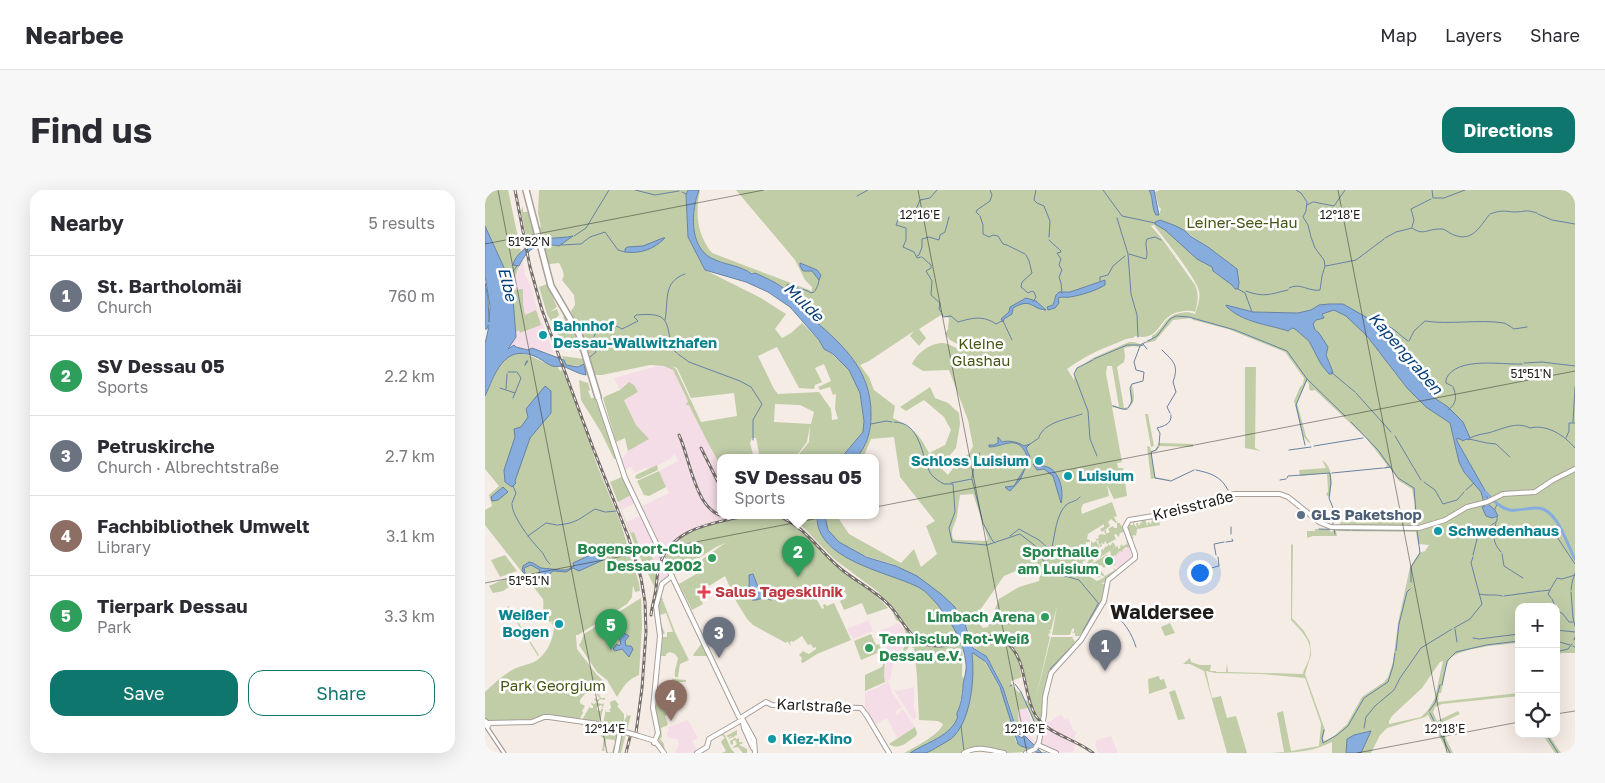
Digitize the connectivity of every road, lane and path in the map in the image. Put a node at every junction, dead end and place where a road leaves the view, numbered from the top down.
1 (527, 190) edge
2 (529, 200) junction
3 (539, 237) junction
4 (599, 396) joint
5 (1575, 469) edge
6 (672, 576) junction
7 (740, 719) junction
8 (487, 725) edge
9 (623, 732) junction
10 (655, 742) junction
11 (1037, 746) junction
12 (504, 753) edge
13 (616, 753) edge
14 (663, 753) edge
15 (697, 753) edge
16 (755, 753) edge
17 (889, 753) edge
18 (964, 753) edge
19 (1004, 753) edge
20 (1026, 753) edge
21 (1056, 753) edge

1 - 2 highway
2 - 3 highway
2 - 3 highway
3 - 4 highway
4 - 6 main road
5 - 11 main road, Kreisstraße
6 - 7 main road
6 - 10 main road
7 - 15 main road
7 - 16 main road
7 - 17 main road, Karlstraße
8 - 9 main road
8 - 12 street
9 - 10 main road, bridge
9 - 13 main road
10 - 14 main road
11 - 20 main road
11 - 21 main road
18 - 19 main road

